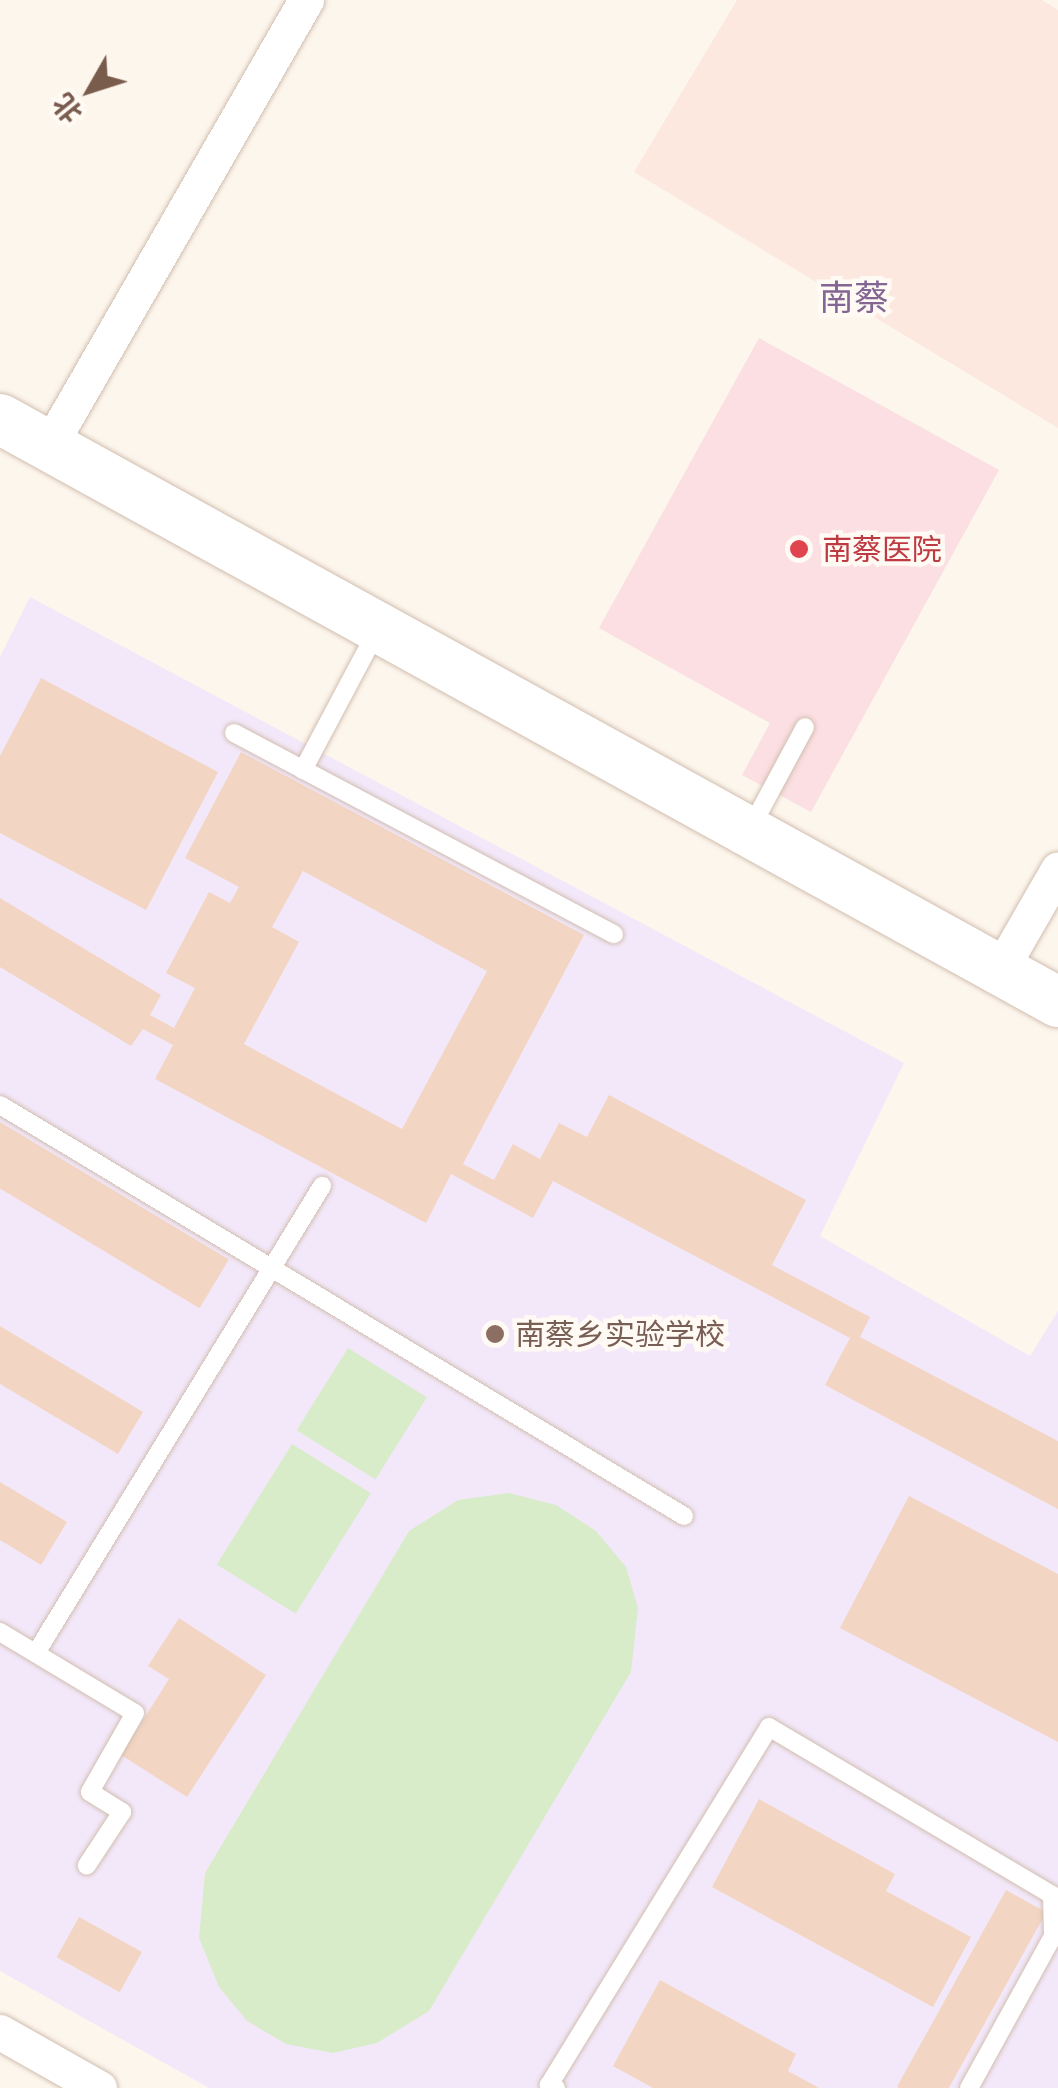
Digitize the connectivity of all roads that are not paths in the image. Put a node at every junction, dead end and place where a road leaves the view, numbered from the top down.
1 (306, 0) edge
2 (0, 419) edge
3 (50, 446) junction
4 (379, 628) junction
5 (805, 727) dead end
6 (234, 733) dead end
7 (303, 770) junction
8 (749, 832) junction
9 (1058, 869) edge
10 (614, 934) dead end
11 (1000, 970) junction
12 (1058, 1002) edge
13 (0, 1105) edge
14 (322, 1186) dead end
15 (272, 1268) junction
16 (684, 1516) dead end
17 (0, 1632) edge
18 (36, 1653) junction
19 (88, 1865) dead end
20 (0, 2032) edge
21 (99, 2088) edge
22 (556, 2088) edge
23 (969, 2088) edge

1 - 3 street
2 - 3 street
3 - 4 street
4 - 7 lane
4 - 8 street
5 - 8 lane
6 - 7 lane
7 - 10 lane
8 - 11 street
9 - 11 street
11 - 12 street
13 - 15 lane
14 - 15 lane
15 - 16 lane
15 - 18 lane
17 - 18 lane
18 - 19 lane
20 - 21 street
22 - 23 lane

